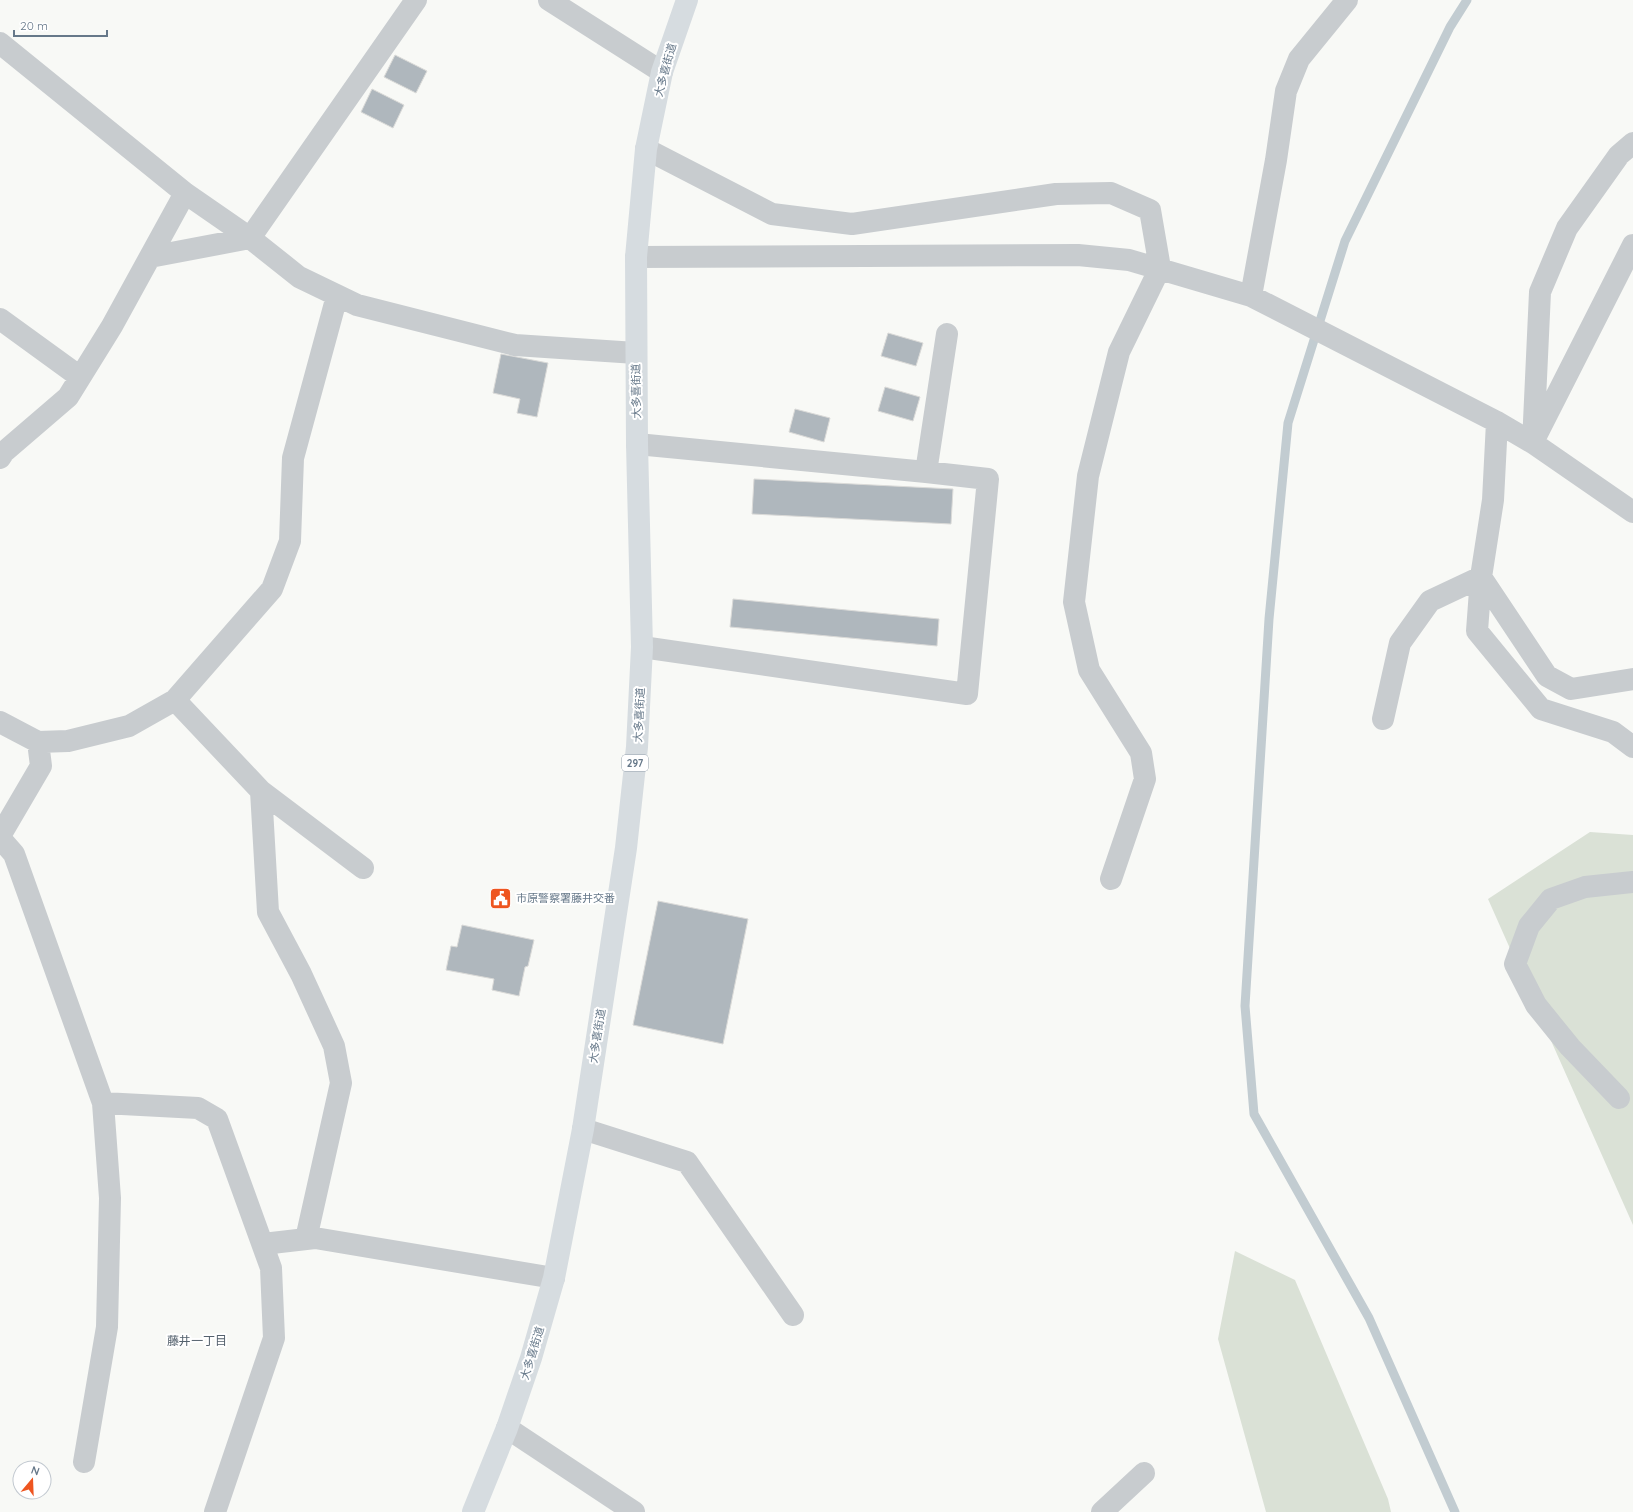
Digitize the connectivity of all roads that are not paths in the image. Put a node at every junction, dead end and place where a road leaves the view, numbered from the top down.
1 (416, 0) edge
2 (549, 0) edge
3 (687, 0) edge
4 (1347, 0) edge
5 (0, 44) edge
6 (662, 72) junction
7 (1633, 143) edge
8 (646, 149) junction
9 (185, 194) junction
10 (250, 238) junction
11 (1633, 245) edge
12 (150, 257) junction
13 (636, 257) junction
14 (1160, 268) junction
15 (337, 296) junction
16 (1251, 296) junction
17 (0, 319) edge
18 (946, 334) dead end
19 (636, 353) junction
20 (80, 377) junction
21 (1497, 422) junction
22 (1533, 443) junction
23 (637, 444) junction
24 (0, 458) edge
25 (926, 472) junction
26 (1633, 512) edge
27 (1481, 577) junction
28 (642, 647) junction
29 (1633, 679) edge
30 (175, 700) junction
31 (1383, 719) dead end
32 (0, 722) edge
33 (38, 742) junction
34 (1633, 747) edge
35 (261, 791) junction
36 (0, 837) edge
37 (363, 868) dead end
38 (1110, 879) dead end
39 (1633, 882) edge
40 (1619, 1098) dead end
41 (103, 1103) junction
42 (583, 1129) junction
43 (306, 1239) junction
44 (263, 1244) junction
45 (554, 1278) junction
46 (793, 1315) dead end
47 (507, 1428) junction
48 (84, 1462) dead end
49 (1144, 1473) dead end
50 (215, 1512) edge
51 (473, 1512) edge
52 (634, 1512) edge
53 (1102, 1512) edge

1 - 10 street
2 - 6 street
3 - 6 highway, 大多喜街道 / 297
4 - 16 street
5 - 9 street
6 - 8 highway, 大多喜街道 / 297
7 - 22 street
8 - 13 highway, 大多喜街道 / 297
8 - 14 street
9 - 10 street
9 - 12 street
10 - 12 street
10 - 15 street
11 - 22 street
12 - 20 street
13 - 14 street
13 - 19 highway, 大多喜街道 / 297
14 - 16 street
14 - 38 street
15 - 19 street
15 - 30 street
16 - 21 street
17 - 20 street
18 - 25 street
19 - 23 highway, 大多喜街道 / 297
20 - 24 street
21 - 22 street
21 - 27 street
22 - 26 street
23 - 25 street
23 - 28 highway, 大多喜街道 / 297
25 - 28 street
27 - 29 street
27 - 31 street
27 - 34 street
28 - 42 highway, 大多喜街道 / 297
30 - 33 street
30 - 35 street
32 - 33 street
33 - 36 street
35 - 37 street
35 - 43 street
36 - 41 street
39 - 40 street
41 - 44 street
41 - 48 street
42 - 45 highway, 大多喜街道 / 297
42 - 46 street
43 - 44 street
43 - 45 street
44 - 50 street
45 - 47 highway, 大多喜街道 / 297
47 - 51 highway, 大多喜街道 / 297
47 - 52 street
49 - 53 street

